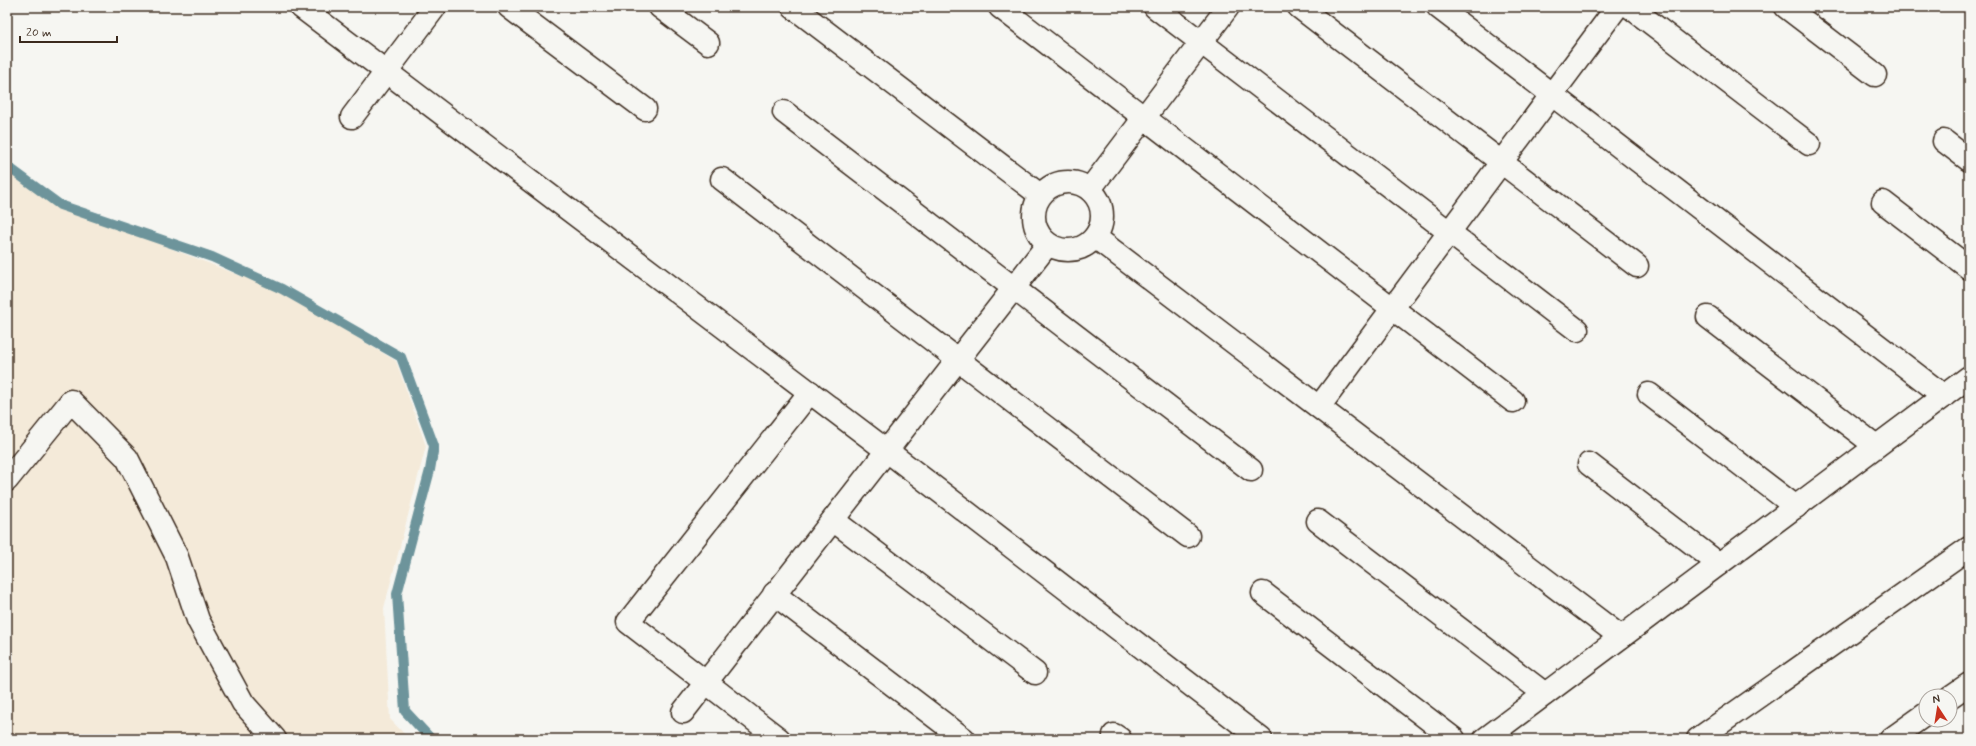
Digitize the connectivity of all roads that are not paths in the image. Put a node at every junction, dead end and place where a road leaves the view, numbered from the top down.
1 (302, 7) edge
2 (435, 7) edge
3 (509, 7) edge
4 (660, 7) edge
5 (793, 7) edge
6 (1000, 7) edge
7 (1155, 7) edge
8 (1228, 7) edge
9 (1299, 7) edge
10 (1438, 7) edge
11 (1617, 7) edge
12 (1630, 7) edge
13 (1786, 7) edge
14 (1201, 42) junction
15 (708, 43) dead end
16 (386, 71) junction
17 (1875, 75) dead end
18 (1552, 94) junction
19 (645, 109) dead end
20 (784, 112) dead end
21 (352, 117) dead end
22 (1144, 118) junction
23 (1944, 141) dead end
24 (1809, 144) dead end
25 (1969, 160) edge
26 (1502, 162) junction
27 (722, 179) dead end
28 (1090, 189) junction
29 (1040, 195) junction
30 (1883, 202) dead end
31 (1449, 232) junction
32 (1095, 237) junction
33 (1048, 244) junction
34 (1636, 266) dead end
35 (1969, 268) edge
36 (1013, 288) junction
37 (1393, 308) junction
38 (1708, 317) dead end
39 (1577, 330) dead end
40 (957, 359) junction
41 (1969, 377) edge
42 (810, 392) junction
43 (1649, 394) dead end
44 (1944, 396) junction
45 (1513, 401) dead end
46 (1319, 407) junction
47 (1876, 446) junction
48 (886, 450) junction
49 (1589, 464) dead end
50 (1251, 470) dead end
51 (7, 480) edge
52 (1796, 507) junction
53 (833, 520) junction
54 (1318, 521) dead end
55 (1188, 536) dead end
56 (1969, 548) edge
57 (1719, 564) junction
58 (1262, 593) dead end
59 (774, 594) junction
60 (1621, 637) junction
61 (1035, 673) dead end
62 (706, 683) junction
63 (1969, 684) edge
64 (1958, 692) edge
65 (1545, 694) junction
66 (683, 712) dead end
67 (1918, 720) edge
68 (275, 739) edge
69 (779, 739) edge
70 (964, 739) edge
71 (1262, 739) edge
72 (1454, 739) edge
73 (1485, 739) edge
74 (1698, 739) edge
75 (1891, 739) edge

1 - 16 street
2 - 16 street
3 - 19 street
4 - 15 street
5 - 29 street
6 - 22 street
7 - 14 street
8 - 14 street
9 - 26 street
10 - 18 street
11 - 18 street
12 - 24 street
13 - 17 street
14 - 22 street
14 - 31 street
16 - 21 street
16 - 42 street
18 - 26 street
18 - 44 street
20 - 36 street
22 - 28 street
22 - 37 street
23 - 25 street
26 - 31 street
26 - 34 street
27 - 40 street
28 - 29 street
28 - 32 street
29 - 33 street
30 - 35 street
31 - 37 street
31 - 39 street
32 - 33 street
32 - 46 street
33 - 36 street
36 - 40 street
36 - 50 street
37 - 45 street
37 - 46 street
38 - 47 street
40 - 48 street
40 - 55 street
41 - 44 street
42 - 48 street
42 - 62 street
43 - 52 street
44 - 47 street
46 - 60 street
47 - 52 street
48 - 53 street
48 - 71 street
49 - 57 street
51 - 68 street
52 - 57 street
53 - 59 street
53 - 61 street
54 - 65 street
56 - 74 street
57 - 60 street
58 - 72 street
59 - 62 street
59 - 70 street
60 - 65 street
62 - 66 street
62 - 69 street
63 - 64 street
65 - 73 street
67 - 75 street

